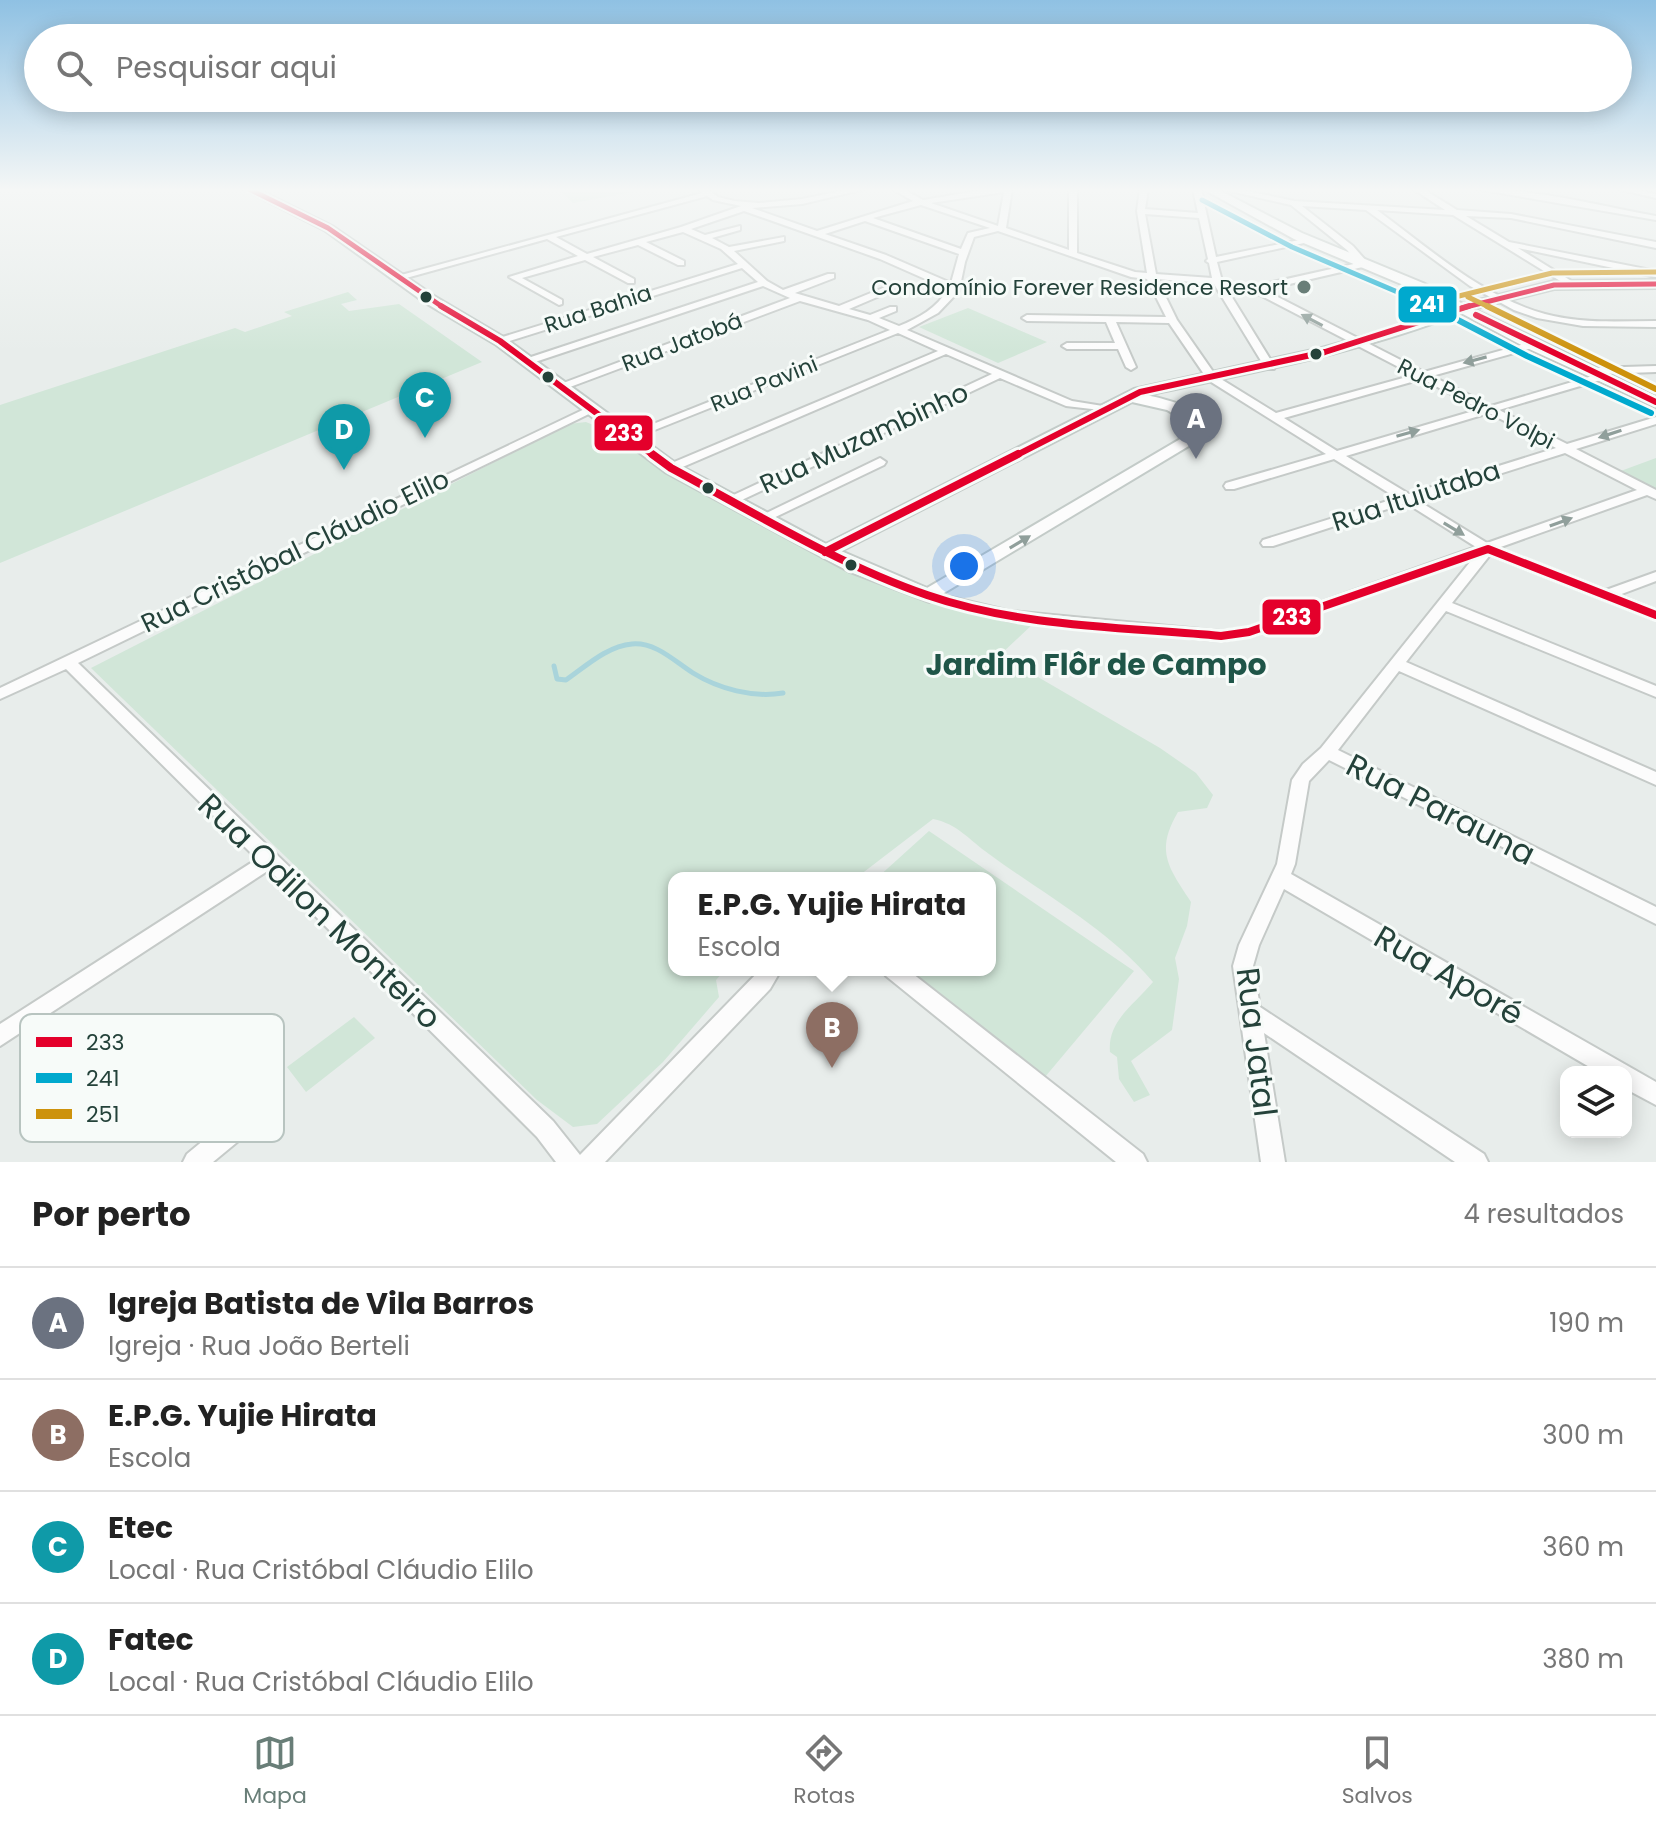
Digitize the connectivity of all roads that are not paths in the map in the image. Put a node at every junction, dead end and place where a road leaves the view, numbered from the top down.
1 (350, 243) edge
2 (526, 243) edge
3 (560, 243) edge
4 (635, 243) edge
5 (641, 243) edge
6 (715, 243) edge
7 (761, 243) edge
8 (841, 243) edge
9 (937, 243) edge
10 (968, 243) edge
11 (1045, 243) edge
12 (1073, 243) edge
13 (1146, 243) edge
14 (1207, 243) edge
15 (1298, 243) edge
16 (1314, 243) edge
17 (1344, 243) edge
18 (1420, 243) edge
19 (1504, 243) edge
20 (1505, 243) edge
21 (1350, 248) junction
22 (729, 250) junction
23 (1334, 252) junction
24 (965, 253) junction
25 (1073, 253) junction
26 (584, 257) junction
27 (1210, 261) junction
28 (681, 263) dead end
29 (1364, 264) junction
30 (743, 265) junction
31 (831, 276) dead end
32 (1654, 276) edge
33 (399, 277) junction
34 (1152, 279) junction
35 (631, 281) dead end
36 (1217, 281) junction
37 (764, 283) junction
38 (1570, 284) junction
39 (956, 289) junction
40 (1255, 289) junction
41 (886, 290) dead end
42 (1656, 290) edge
43 (1223, 292) junction
44 (788, 294) junction
45 (803, 297) junction
46 (559, 302) dead end
47 (1504, 302) junction
48 (842, 308) junction
49 (893, 309) dead end
50 (1469, 312) junction
51 (871, 318) junction
52 (1027, 318) dead end
53 (1110, 319) junction
54 (1172, 320) junction
55 (1656, 324) edge
56 (900, 329) junction
57 (500, 341) junction
58 (1357, 344) junction
59 (1532, 345) junction
60 (1067, 346) dead end
61 (1122, 346) junction
62 (948, 350) junction
63 (529, 361) junction
64 (1131, 367) dead end
65 (1270, 367) junction
66 (1656, 369) edge
67 (1000, 374) junction
68 (1594, 374) junction
69 (1417, 375) junction
70 (1212, 378) junction
71 (562, 387) junction
72 (1155, 391) junction
73 (1129, 397) junction
74 (1656, 402) edge
75 (1070, 404) junction
76 (1167, 406) junction
77 (591, 409) junction
78 (1105, 409) junction
79 (1487, 410) junction
80 (1273, 417) junction
81 (1083, 420) junction
82 (1656, 420) edge
83 (627, 438) junction
84 (1564, 449) junction
85 (1333, 455) junction
86 (880, 462) dead end
87 (671, 468) junction
88 (1230, 486) dead end
89 (1651, 493) edge
90 (1404, 499) junction
91 (729, 502) junction
92 (760, 519) junction
93 (1268, 543) dead end
94 (1488, 549) junction
95 (825, 552) junction
96 (1425, 571) junction
97 (1656, 576) edge
98 (1456, 588) junction
99 (1607, 595) junction
100 (929, 596) junction
101 (1443, 605) junction
102 (1656, 615) edge
103 (67, 661) junction
104 (1397, 664) junction
105 (1656, 692) edge
106 (0, 694) edge
107 (1327, 752) junction
108 (1656, 779) edge
109 (268, 861) junction
110 (1281, 878) junction
111 (1656, 916) edge
112 (767, 976) edge
113 (901, 976) edge
114 (1250, 1012) junction
115 (34, 1014) edge
116 (20, 1023) edge
117 (0, 1036) edge
118 (1608, 1066) edge
119 (1632, 1080) edge
120 (1656, 1094) edge
121 (219, 1142) edge
122 (195, 1162) edge
123 (571, 1162) edge
124 (589, 1162) edge
125 (1135, 1162) edge
126 (1273, 1162) edge
127 (1476, 1162) edge

1 - 33 street
2 - 33 street
3 - 26 street
4 - 26 street
5 - 28 street
6 - 22 street
7 - 22 street
8 - 39 street
9 - 24 street
10 - 24 street
11 - 25 street
12 - 25 street
13 - 34 street
14 - 27 street
15 - 27 street
16 - 23 street
17 - 21 street
18 - 47 street
19 - 38 street
20 - 32 street
21 - 23 street
21 - 29 street
22 - 30 street
23 - 29 street
24 - 39 street
25 - 34 street
26 - 35 street
26 - 46 street
27 - 36 street
29 - 40 street
29 - 50 street
30 - 37 street
30 - 57 street, Rua Bahia
31 - 44 street
32 - 38 street
33 - 57 street
34 - 36 street
34 - 54 street
36 - 43 street
37 - 44 street
37 - 63 street
38 - 47 street
39 - 56 street, Rua Pavini
40 - 43 street
58 -> 40 street, Rua Pedro Volpi
41 - 48 street
42 - 47 street
43 - 65 street
44 - 45 street
45 - 48 street
45 - 71 street, Rua Jatobá
47 - 50 street
47 - 55 street
48 - 51 street
49 - 51 street
50 - 58 street
50 - 59 street
51 - 56 street
52 - 53 street
53 - 54 street
53 - 61 street
54 - 70 street
56 - 62 street
56 - 83 street, Rua Pavini
57 - 63 street
58 - 65 street
58 - 69 street, Rua Pedro Volpi
59 - 68 street
59 -> 69 street
60 - 61 street
61 - 64 street
62 - 67 street
62 - 87 street
63 - 71 street
65 - 70 street
66 - 68 street
67 - 75 street
67 - 91 street, Rua Muzambinho
68 - 74 street
68 - 79 street
69 - 79 street, Rua Pedro Volpi
69 - 80 street
70 - 72 street
70 - 80 street
71 - 77 street
72 - 73 street
72 - 76 street
73 - 76 street
73 - 78 street
75 - 78 street
75 - 81 street
100 -> 76 street
77 - 83 street
77 - 103 street, Rua Cristóbal Cláudio Elilo
78 - 81 street
79 - 84 street, Rua Pedro Volpi
85 -> 79 street
80 - 85 street
81 - 95 street
82 -> 84 street, Rua Ituiutaba
83 - 87 street
84 - 89 street, Rua Pedro Volpi
84 - 90 street, Rua Ituiutaba
85 - 88 street
85 - 90 street
86 - 92 street
87 - 91 street
94 -> 89 street
90 - 93 street, Rua Ituiutaba
90 -> 94 street
91 - 92 street
92 - 95 street
94 - 96 street
94 - 98 street, Rua Parauna
94 - 99 street
95 - 100 street
96 - 98 street
96 - 100 street
97 - 99 street
98 - 101 street, Rua Parauna
99 - 102 street
101 - 104 street, Rua Parauna
101 - 105 street
103 - 106 street, Rua Cristóbal Cláudio Elilo
103 - 109 street, Rua Odilon Monteiro
104 - 107 street, Rua Parauna
104 - 108 street
107 - 110 street, Rua Jatal
107 - 111 street, Rua Parauna
109 - 115 street
109 - 123 street, Rua Odilon Monteiro
110 - 114 street, Rua Jatal
110 - 118 street, Rua Aporé
112 - 124 street
113 - 125 street
114 - 126 street, Rua Jatal
114 - 127 street
116 - 117 street
119 - 120 street
121 - 122 street

